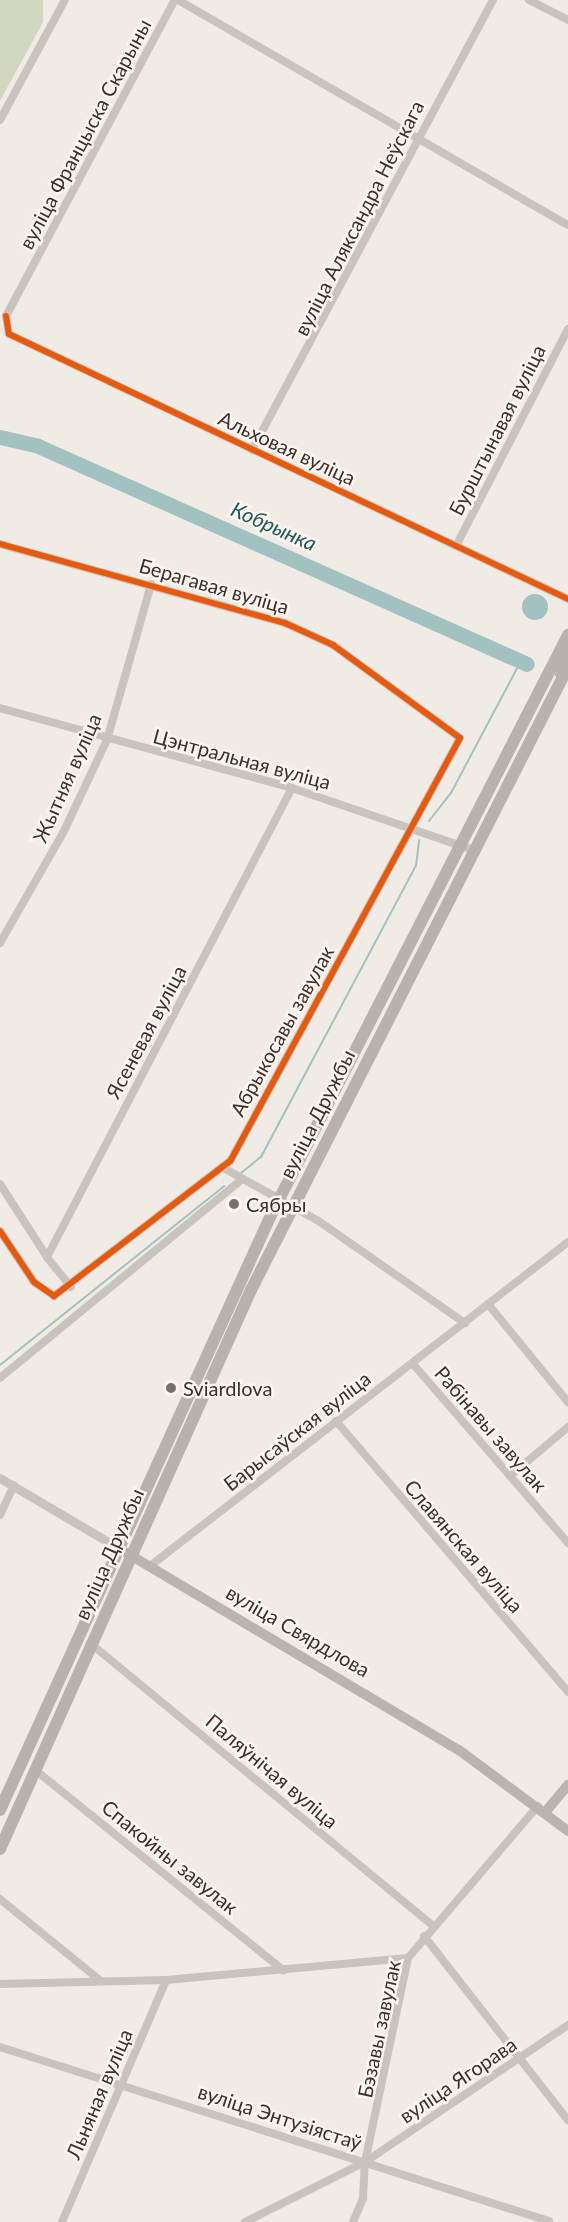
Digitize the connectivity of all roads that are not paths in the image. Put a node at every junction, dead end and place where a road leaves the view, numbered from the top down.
1 (65, 0) edge
2 (177, 0) edge
3 (493, 0) edge
4 (529, 0) edge
5 (568, 20) edge
6 (0, 120) edge
7 (418, 138) junction
8 (568, 225) edge
9 (3, 314) edge
10 (568, 329) edge
11 (252, 450) junction
12 (0, 544) edge
13 (456, 546) junction
14 (151, 584) junction
15 (568, 600) edge
16 (568, 635) edge
17 (568, 656) edge
18 (568, 666) edge
19 (556, 689) junction
20 (0, 708) edge
21 (460, 738) joint
22 (107, 740) junction
23 (292, 788) junction
24 (412, 826) junction
25 (459, 844) junction
26 (473, 850) junction
27 (434, 928) junction
28 (0, 942) edge
29 (321, 1118) junction
30 (222, 1167) junction
31 (242, 1179) junction
32 (0, 1184) edge
33 (279, 1200) junction
34 (292, 1206) junction
35 (0, 1231) edge
36 (568, 1242) edge
37 (47, 1257) junction
38 (71, 1287) junction
39 (250, 1290) junction
40 (488, 1304) junction
41 (465, 1323) junction
42 (413, 1364) junction
43 (0, 1378) edge
44 (568, 1402) edge
45 (336, 1421) junction
46 (568, 1427) edge
47 (154, 1466) junction
48 (510, 1476) junction
49 (0, 1478) edge
50 (14, 1485) junction
51 (0, 1515) edge
52 (568, 1544) edge
53 (116, 1546) junction
54 (130, 1555) junction
55 (150, 1566) junction
56 (90, 1643) junction
57 (568, 1692) edge
58 (34, 1769) junction
59 (568, 1785) edge
60 (543, 1807) junction
61 (0, 1810) edge
62 (568, 1831) edge
63 (0, 1849) edge
64 (0, 1899) edge
65 (432, 1925) junction
66 (424, 1936) junction
67 (408, 1958) junction
68 (284, 1971) junction
69 (166, 1980) junction
70 (101, 1981) junction
71 (0, 1984) edge
72 (568, 2025) edge
73 (0, 2046) edge
74 (524, 2056) junction
75 (121, 2084) junction
76 (568, 2120) edge
77 (365, 2162) junction
78 (549, 2221) edge
79 (62, 2222) edge
80 (245, 2222) edge
81 (353, 2222) edge

1 - 6 street
2 - 7 street
2 - 9 street, вуліца Францыска Скарыны
3 - 7 street, вуліца Аляксандра Неўскага
4 - 5 street
7 - 8 street
7 - 11 street, вуліца Аляксандра Неўскага
9 - 11 street, Альховая вуліца
10 - 13 street, Бурштынавая вуліца
11 - 13 street, Альховая вуліца
12 - 14 street, Берагавая вуліца
13 - 15 street, Альховая вуліца
14 - 21 street, Берагавая вуліца
14 - 22 street, Жытняя вуліца
16 - 25 main road, вуліца Дружбы
17 - 19 main road
18 - 19 main road, вуліца Дружбы
19 - 26 main road, вуліца Дружбы
20 - 22 street, Цэнтральная вуліца
21 - 24 street, Абрыкосавы завулак
22 - 23 street, Цэнтральная вуліца
22 - 28 street, Жытняя вуліца
23 - 24 street, Цэнтральная вуліца
23 - 37 street, Ясеневая вуліца
24 - 25 street, Цэнтральная вуліца
24 - 30 street, Абрыкосавы завулак
25 - 26 street, Цэнтральная вуліца
25 - 27 main road
25 - 29 main road, вуліца Дружбы
26 - 27 main road, вуліца Дружбы
27 - 34 main road, вуліца Дружбы
29 - 33 main road, вуліца Дружбы
29 - 34 main road
30 - 31 street
30 - 38 street, Абрыкосавы завулак
31 - 33 street
31 - 43 street
32 - 37 street
33 - 34 street
33 - 39 main road
33 - 47 main road, вуліца Дружбы
34 - 39 main road, вуліца Дружбы
34 - 41 street
35 - 38 street
36 - 40 street, Барысаўская вуліца
37 - 38 street
39 - 54 main road, вуліца Дружбы
40 - 41 street, Барысаўская вуліца
40 - 44 street
41 - 42 street, Барысаўская вуліца
42 - 45 street, Барысаўская вуліца
42 - 48 street, Рабінавы завулак
45 - 55 street, Барысаўская вуліца
45 - 57 street, Славянская вуліца
46 - 48 street
47 - 53 main road, вуліца Дружбы
47 - 54 main road
48 - 52 street, Рабінавы завулак
49 - 50 street, вуліца Свярдлова
50 - 51 street
50 - 53 street, вуліца Свярдлова
53 - 54 main road, вуліца Свярдлова
53 - 56 main road
53 - 61 main road, вуліца Дружбы
54 - 55 main road, вуліца Свярдлова
54 - 56 main road, вуліца Дружбы
55 - 60 main road, вуліца Свярдлова
56 - 58 main road, вуліца Дружбы
56 - 65 street, Паляўнічая вуліца
58 - 63 main road, вуліца Дружбы
58 - 68 street, Спакойны завулак
59 - 60 main road
60 - 62 main road, вуліца Свярдлова
60 - 65 street, Бэзавы завулак
64 - 70 street
65 - 66 street, Бэзавы завулак
66 - 67 street, Бэзавы завулак
66 - 74 street
67 - 68 street
67 - 77 street, Бэзавы завулак
68 - 69 street
69 - 70 street
69 - 75 street, Льняная вуліца
70 - 71 street
72 - 74 street, вуліца Ягорава
73 - 75 street, вуліца Энтузіястаў
74 - 76 street
74 - 77 street, вуліца Ягорава
75 - 77 street, вуліца Энтузіястаў
75 - 79 street, Льняная вуліца
77 - 78 street, вуліца Энтузіястаў
77 - 80 street, вуліца Ягорава
77 - 81 street, Бэзавы завулак

